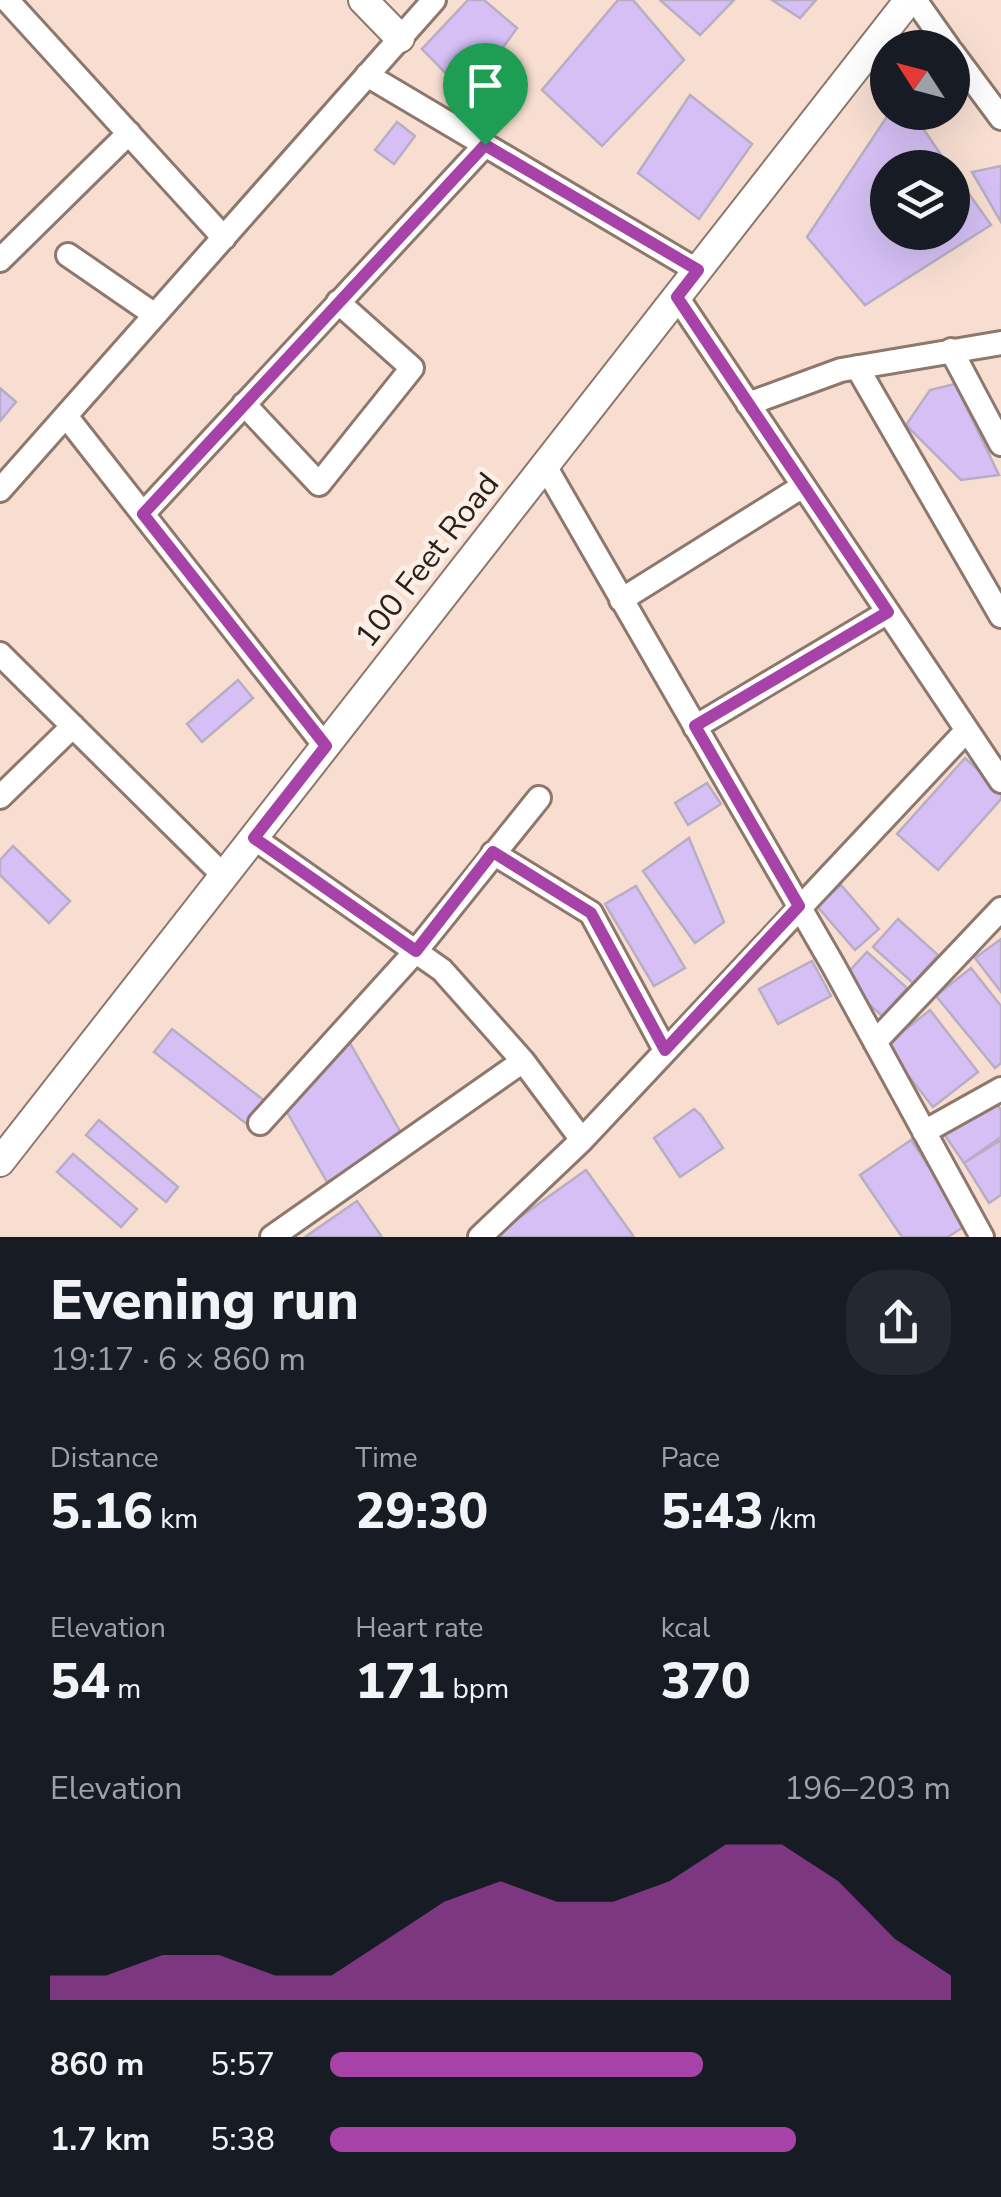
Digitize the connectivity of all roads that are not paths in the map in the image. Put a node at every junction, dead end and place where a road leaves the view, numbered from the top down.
1 (7, 0) edge
2 (363, 0) edge
3 (434, 0) edge
4 (912, 0) edge
5 (935, 30) edge
6 (400, 38) junction
7 (368, 75) junction
8 (970, 76) edge
9 (1001, 118) edge
10 (129, 133) junction
11 (485, 145) junction
12 (224, 238) junction
13 (68, 256) dead end
14 (0, 260) edge
15 (698, 270) junction
16 (677, 297) junction
17 (338, 302) junction
18 (155, 315) junction
19 (1001, 343) edge
20 (951, 350) junction
21 (857, 367) junction
22 (244, 404) junction
23 (748, 404) junction
24 (66, 416) junction
25 (1001, 444) edge
26 (544, 466) junction
27 (803, 486) junction
28 (0, 490) edge
29 (143, 514) junction
30 (622, 600) junction
31 (888, 612) junction
32 (1001, 616) edge
33 (0, 654) edge
34 (73, 726) junction
35 (695, 726) junction
36 (967, 730) junction
37 (326, 746) junction
38 (1001, 781) edge
39 (0, 797) edge
40 (539, 798) dead end
41 (254, 838) junction
42 (493, 852) junction
43 (224, 876) junction
44 (799, 906) junction
45 (1001, 910) edge
46 (416, 951) junction
47 (875, 1042) junction
48 (665, 1050) junction
49 (523, 1061) junction
50 (1001, 1089) edge
51 (260, 1123) dead end
52 (924, 1132) junction
53 (582, 1140) junction
54 (0, 1162) edge
55 (272, 1237) edge
56 (480, 1237) edge
57 (982, 1237) edge

1 - 10 street
2 - 6 main road
3 - 6 street
4 - 5 street
4 - 15 main road, 100 Feet Road
6 - 7 street
7 - 11 street
7 - 12 street
8 - 9 street
10 - 12 street
10 - 14 street
11 - 15 street
11 - 17 street
12 - 18 street
13 - 18 street
15 - 16 main road, 100 Feet Road
16 - 23 street
16 - 26 main road, 100 Feet Road
17 - 22 street
17 - 22 street
18 - 24 street
19 - 20 street
20 - 21 street
20 - 25 street
21 - 23 street
21 - 32 street
22 - 29 street
23 - 27 street
24 - 28 street
24 - 29 street
26 - 30 street
26 - 37 main road, 100 Feet Road
27 - 30 street
27 - 31 street
29 - 37 street
30 - 35 street
31 - 35 street
31 - 36 street
33 - 34 street
34 - 39 street
34 - 43 street
35 - 44 street
36 - 38 street
36 - 44 street
37 - 41 main road, 100 Feet Road
40 - 42 street
41 - 43 main road, 100 Feet Road
41 - 46 street
42 - 46 street
42 - 48 street
43 - 54 main road, 100 Feet Road
44 - 47 street
44 - 48 street
45 - 47 street
46 - 49 street
46 - 51 street
47 - 52 street
48 - 53 street
49 - 53 street
49 - 55 street
50 - 52 street
52 - 57 street
53 - 56 street

